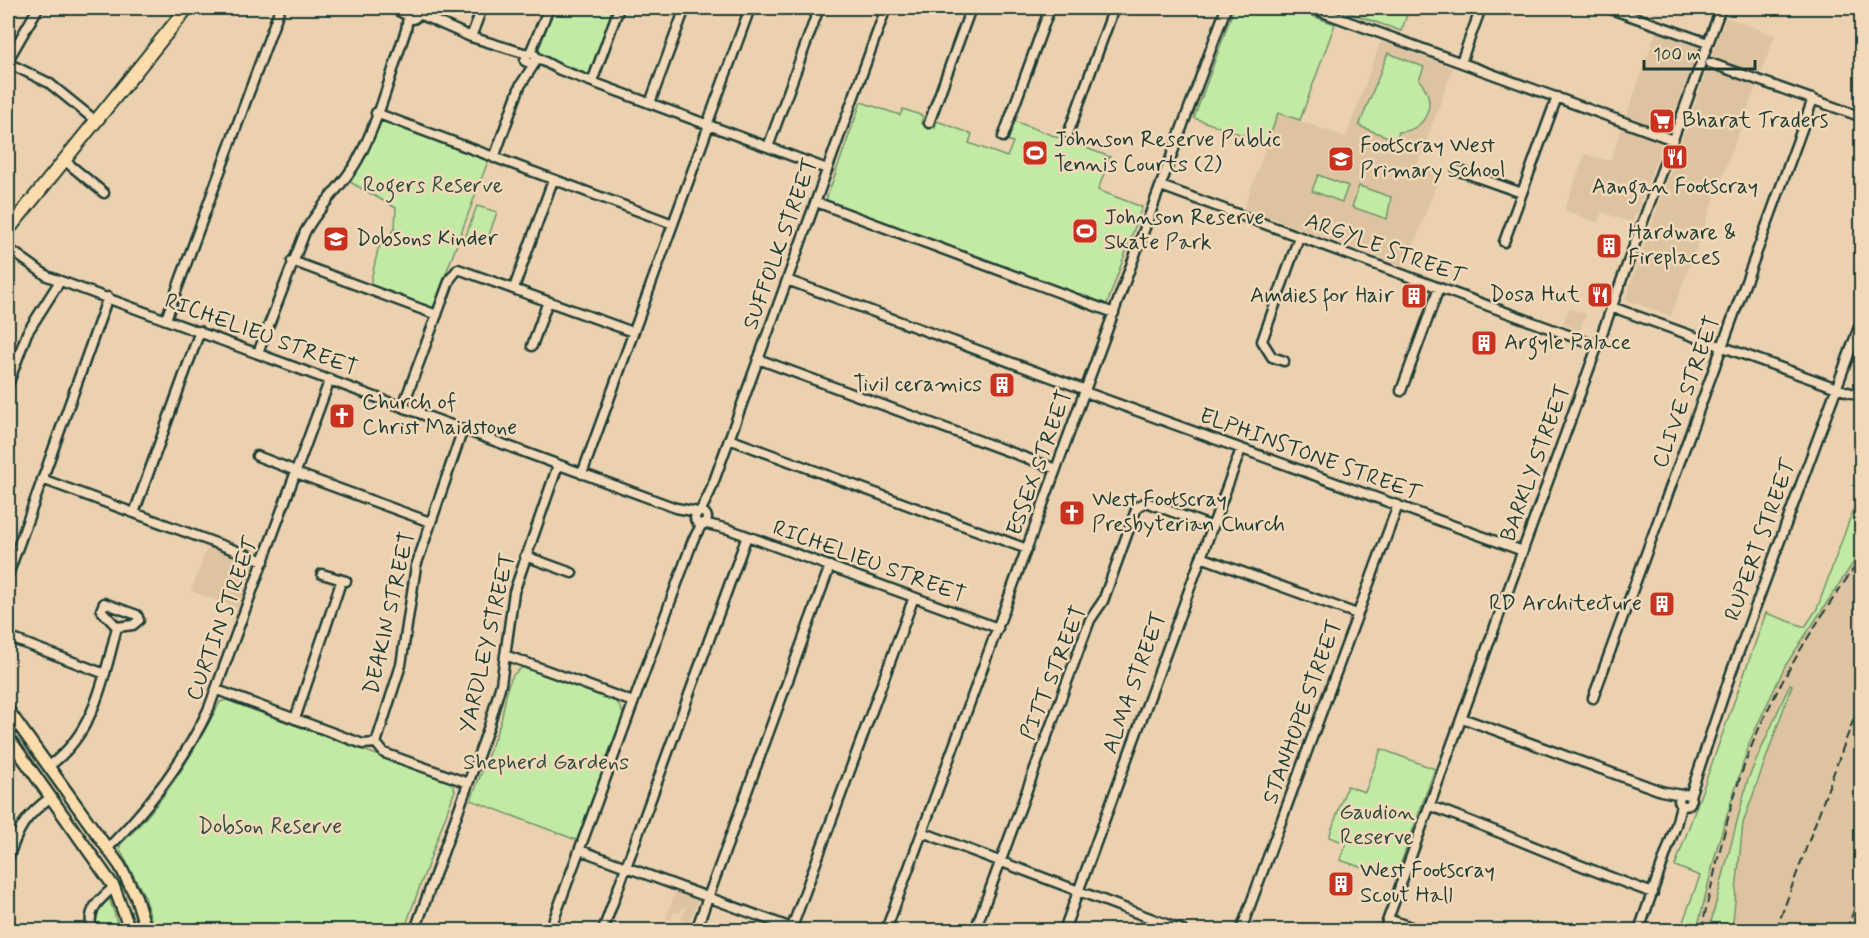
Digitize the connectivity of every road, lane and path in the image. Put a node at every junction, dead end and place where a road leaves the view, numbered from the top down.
1 (38, 8) edge
2 (188, 8) edge
3 (280, 8) edge
4 (393, 8) edge
5 (398, 8) edge
6 (482, 8) edge
7 (549, 8) edge
8 (619, 8) edge
9 (685, 8) edge
10 (750, 8) edge
11 (819, 8) edge
12 (886, 8) edge
13 (971, 8) edge
14 (1050, 8) edge
15 (1114, 8) edge
16 (1226, 8) edge
17 (1311, 8) edge
18 (1481, 8) edge
19 (1608, 8) edge
20 (1722, 8) edge
21 (413, 13) edge
22 (471, 37) junction
23 (1708, 43) junction
24 (531, 59) junction
25 (8, 62) edge
26 (1461, 62) junction
27 (1710, 63) dead end
28 (592, 82) junction
29 (1557, 97) junction
30 (1813, 99) junction
31 (650, 103) junction
32 (376, 113) junction
33 (1862, 117) edge
34 (96, 121) junction
35 (929, 123) dead end
36 (708, 125) junction
37 (1068, 134) dead end
38 (1003, 137) dead end
39 (1673, 140) junction
40 (768, 147) junction
41 (494, 158) junction
42 (64, 160) junction
43 (827, 169) junction
44 (1457, 170) dead end
45 (553, 180) junction
46 (1161, 186) junction
47 (104, 193) dead end
48 (1522, 193) junction
49 (816, 202) junction
50 (673, 224) junction
51 (8, 230) edge
52 (1299, 237) junction
53 (1504, 242) dead end
54 (8, 248) edge
55 (292, 261) junction
56 (787, 280) junction
57 (60, 281) junction
58 (514, 288) junction
59 (1439, 288) junction
60 (108, 297) junction
61 (548, 301) junction
62 (1612, 308) junction
63 (1114, 314) junction
64 (437, 315) junction
65 (166, 319) junction
66 (1862, 319) edge
67 (200, 331) junction
68 (633, 332) junction
69 (532, 346) dead end
70 (1598, 346) junction
71 (1722, 347) junction
72 (258, 353) junction
73 (758, 359) junction
74 (1284, 362) dead end
75 (330, 379) junction
76 (8, 385) edge
77 (1836, 388) junction
78 (1085, 391) junction
79 (1401, 391) dead end
80 (1862, 397) edge
81 (404, 406) junction
82 (463, 429) junction
83 (729, 439) junction
84 (1241, 449) junction
85 (257, 456) dead end
86 (558, 465) junction
87 (1056, 469) junction
88 (296, 472) junction
89 (582, 474) junction
90 (42, 479) junction
91 (1398, 505) junction
92 (134, 513) junction
93 (701, 518) junction
94 (430, 522) junction
95 (1213, 527) junction
96 (747, 536) junction
97 (1027, 549) junction
98 (1523, 551) junction
99 (525, 556) junction
100 (1201, 557) junction
101 (264, 561) junction
102 (830, 566) junction
103 (572, 573) dead end
104 (321, 574) dead end
105 (8, 575) edge
106 (914, 597) junction
107 (1358, 614) junction
108 (117, 627) dead end
109 (998, 628) junction
110 (8, 637) edge
111 (506, 655) junction
112 (105, 674) junction
113 (217, 690) junction
114 (1593, 698) dead end
115 (633, 702) junction
116 (8, 710) edge
117 (1462, 718) junction
118 (295, 719) junction
119 (8, 737) edge
120 (376, 743) junction
121 (49, 766) junction
122 (57, 777) junction
123 (468, 783) junction
124 (44, 786) junction
125 (51, 797) junction
126 (1683, 800) junction
127 (1430, 806) junction
128 (922, 832) junction
129 (108, 848) junction
130 (580, 850) junction
131 (8, 859) edge
132 (96, 859) junction
133 (1001, 861) junction
134 (626, 867) junction
135 (128, 880) junction
136 (114, 887) junction
137 (1078, 891) junction
138 (1653, 892) junction
139 (708, 898) junction
140 (1388, 919) junction
141 (92, 930) edge
142 (130, 930) edge
143 (146, 930) edge
144 (415, 930) edge
145 (550, 930) edge
146 (603, 930) edge
147 (696, 930) edge
148 (794, 930) edge
149 (886, 930) edge
150 (975, 930) edge
151 (1064, 930) edge
152 (1182, 930) edge
153 (1241, 930) edge
154 (1384, 930) edge
155 (1419, 930) edge
156 (1639, 930) edge

1 - 25 street
2 - 34 highway
3 - 65 street
4 - 21 street
5 - 21 street
6 - 22 street
7 - 24 street
8 - 28 street
9 - 31 street
10 - 36 street
11 - 40 street
12 - 43 street, SUFFOLK STREET
13 - 35 street
14 - 38 street
15 - 37 street
16 - 46 street, ESSEX STREET
17 - 26 street
18 - 26 street
19 - 23 street
20 - 23 street, BARKLY STREET
21 - 22 street
21 - 32 street
22 - 24 street
23 - 39 street, BARKLY STREET
24 - 28 street
24 - 41 street
25 - 34 street
26 - 29 street
27 - 30 street
28 - 31 street
29 - 39 street
29 - 48 street
30 - 33 street
30 - 71 street, CLIVE STREET
31 - 36 street
32 - 41 street
32 - 55 street
34 - 42 highway
36 - 40 street
36 - 50 street
39 - 62 street, BARKLY STREET
40 - 43 street
41 - 45 street
42 - 47 street
42 - 51 highway
43 - 49 street, SUFFOLK STREET
44 - 48 street
45 - 50 street
45 - 58 street
46 - 52 street, ARGYLE STREET
46 - 63 street, ESSEX STREET
48 - 53 street
49 - 56 street, SUFFOLK STREET
49 - 63 street
50 - 68 street
52 - 59 street, ARGYLE STREET
52 - 74 street
54 - 57 street, RICHELIEU STREET
55 - 64 street
55 - 72 street
56 - 73 street, SUFFOLK STREET
56 - 78 street, ELPHINSTONE STREET
57 - 60 street, RICHELIEU STREET
57 - 76 street
58 - 61 street
58 - 64 street
59 - 70 street, ARGYLE STREET
59 - 79 street
60 - 65 street, RICHELIEU STREET
60 - 90 street
61 - 68 street
61 - 69 street
62 - 70 street, BARKLY STREET
62 - 71 street
63 - 78 street, ESSEX STREET
64 - 81 street
65 - 67 street, RICHELIEU STREET
66 - 77 street, RUPERT STREET
67 - 72 street, RICHELIEU STREET
67 - 92 street
68 - 89 street
70 - 98 street, BARKLY STREET
71 - 77 street
71 - 114 street, CLIVE STREET
72 - 75 street, RICHELIEU STREET
73 - 83 street, SUFFOLK STREET
73 - 87 street
75 - 81 street, RICHELIEU STREET
75 - 88 street, CURTIN STREET
77 - 80 street
77 - 126 street, RUPERT STREET
78 - 84 street, ELPHINSTONE STREET
78 - 87 street, ESSEX STREET
81 - 82 street, RICHELIEU STREET
82 - 86 street, RICHELIEU STREET
82 - 94 street, DEAKIN STREET
83 - 93 street, SUFFOLK STREET
83 - 97 street
84 - 91 street, ELPHINSTONE STREET
84 - 95 street, ALMA STREET
85 - 88 street
86 - 89 street, RICHELIEU STREET
86 - 99 street, YARDLEY STREET
87 - 97 street, ESSEX STREET
88 - 94 street
88 - 101 street, CURTIN STREET
89 - 93 street, RICHELIEU STREET
90 - 92 street
90 - 105 street
91 - 98 street, ELPHINSTONE STREET
91 - 107 street, STANHOPE STREET
92 - 101 street
93 - 96 street, RICHELIEU STREET
93 - 115 street, SUFFOLK STREET
94 - 120 street, DEAKIN STREET
95 - 100 street, ALMA STREET
95 - 133 street, PITT STREET
96 - 102 street, RICHELIEU STREET
96 - 134 street
97 - 109 street, ESSEX STREET
98 - 117 street, BARKLY STREET
99 - 103 street
99 - 111 street, YARDLEY STREET
100 - 107 street
100 - 137 street, ALMA STREET
101 - 113 street, CURTIN STREET
102 - 106 street, RICHELIEU STREET
102 - 139 street
104 - 118 street
106 - 109 street, RICHELIEU STREET
106 - 148 street
107 - 153 street, STANHOPE STREET
108 - 112 street
109 - 128 street, ESSEX STREET
110 - 112 street
111 - 115 street
111 - 123 street, YARDLEY STREET
112 - 121 street
113 - 118 street
113 - 129 street, CURTIN STREET
115 - 130 street, SUFFOLK STREET
116 - 121 main road
117 - 126 street
117 - 127 street, BARKLY STREET
118 - 120 street
119 - 124 main road
120 - 123 street
121 - 122 main road
122 - 124 main road
122 - 129 main road
123 - 144 street, YARDLEY STREET
124 - 125 main road
125 - 131 street
125 - 132 main road
126 - 138 street, RUPERT STREET
127 - 138 street
127 - 140 street, BARKLY STREET
128 - 133 street
128 - 149 street, ESSEX STREET
129 - 132 main road
129 - 135 main road
130 - 134 street
130 - 145 street, SUFFOLK STREET
132 - 136 main road
133 - 137 street
133 - 150 street, PITT STREET
134 - 139 street
134 - 146 street
135 - 136 main road
135 - 143 main road
136 - 141 street
136 - 142 main road
137 - 151 street, ALMA STREET
137 - 152 street
138 - 156 street, RUPERT STREET
139 - 147 street
139 - 148 street
140 - 154 street, BARKLY STREET
140 - 155 street

